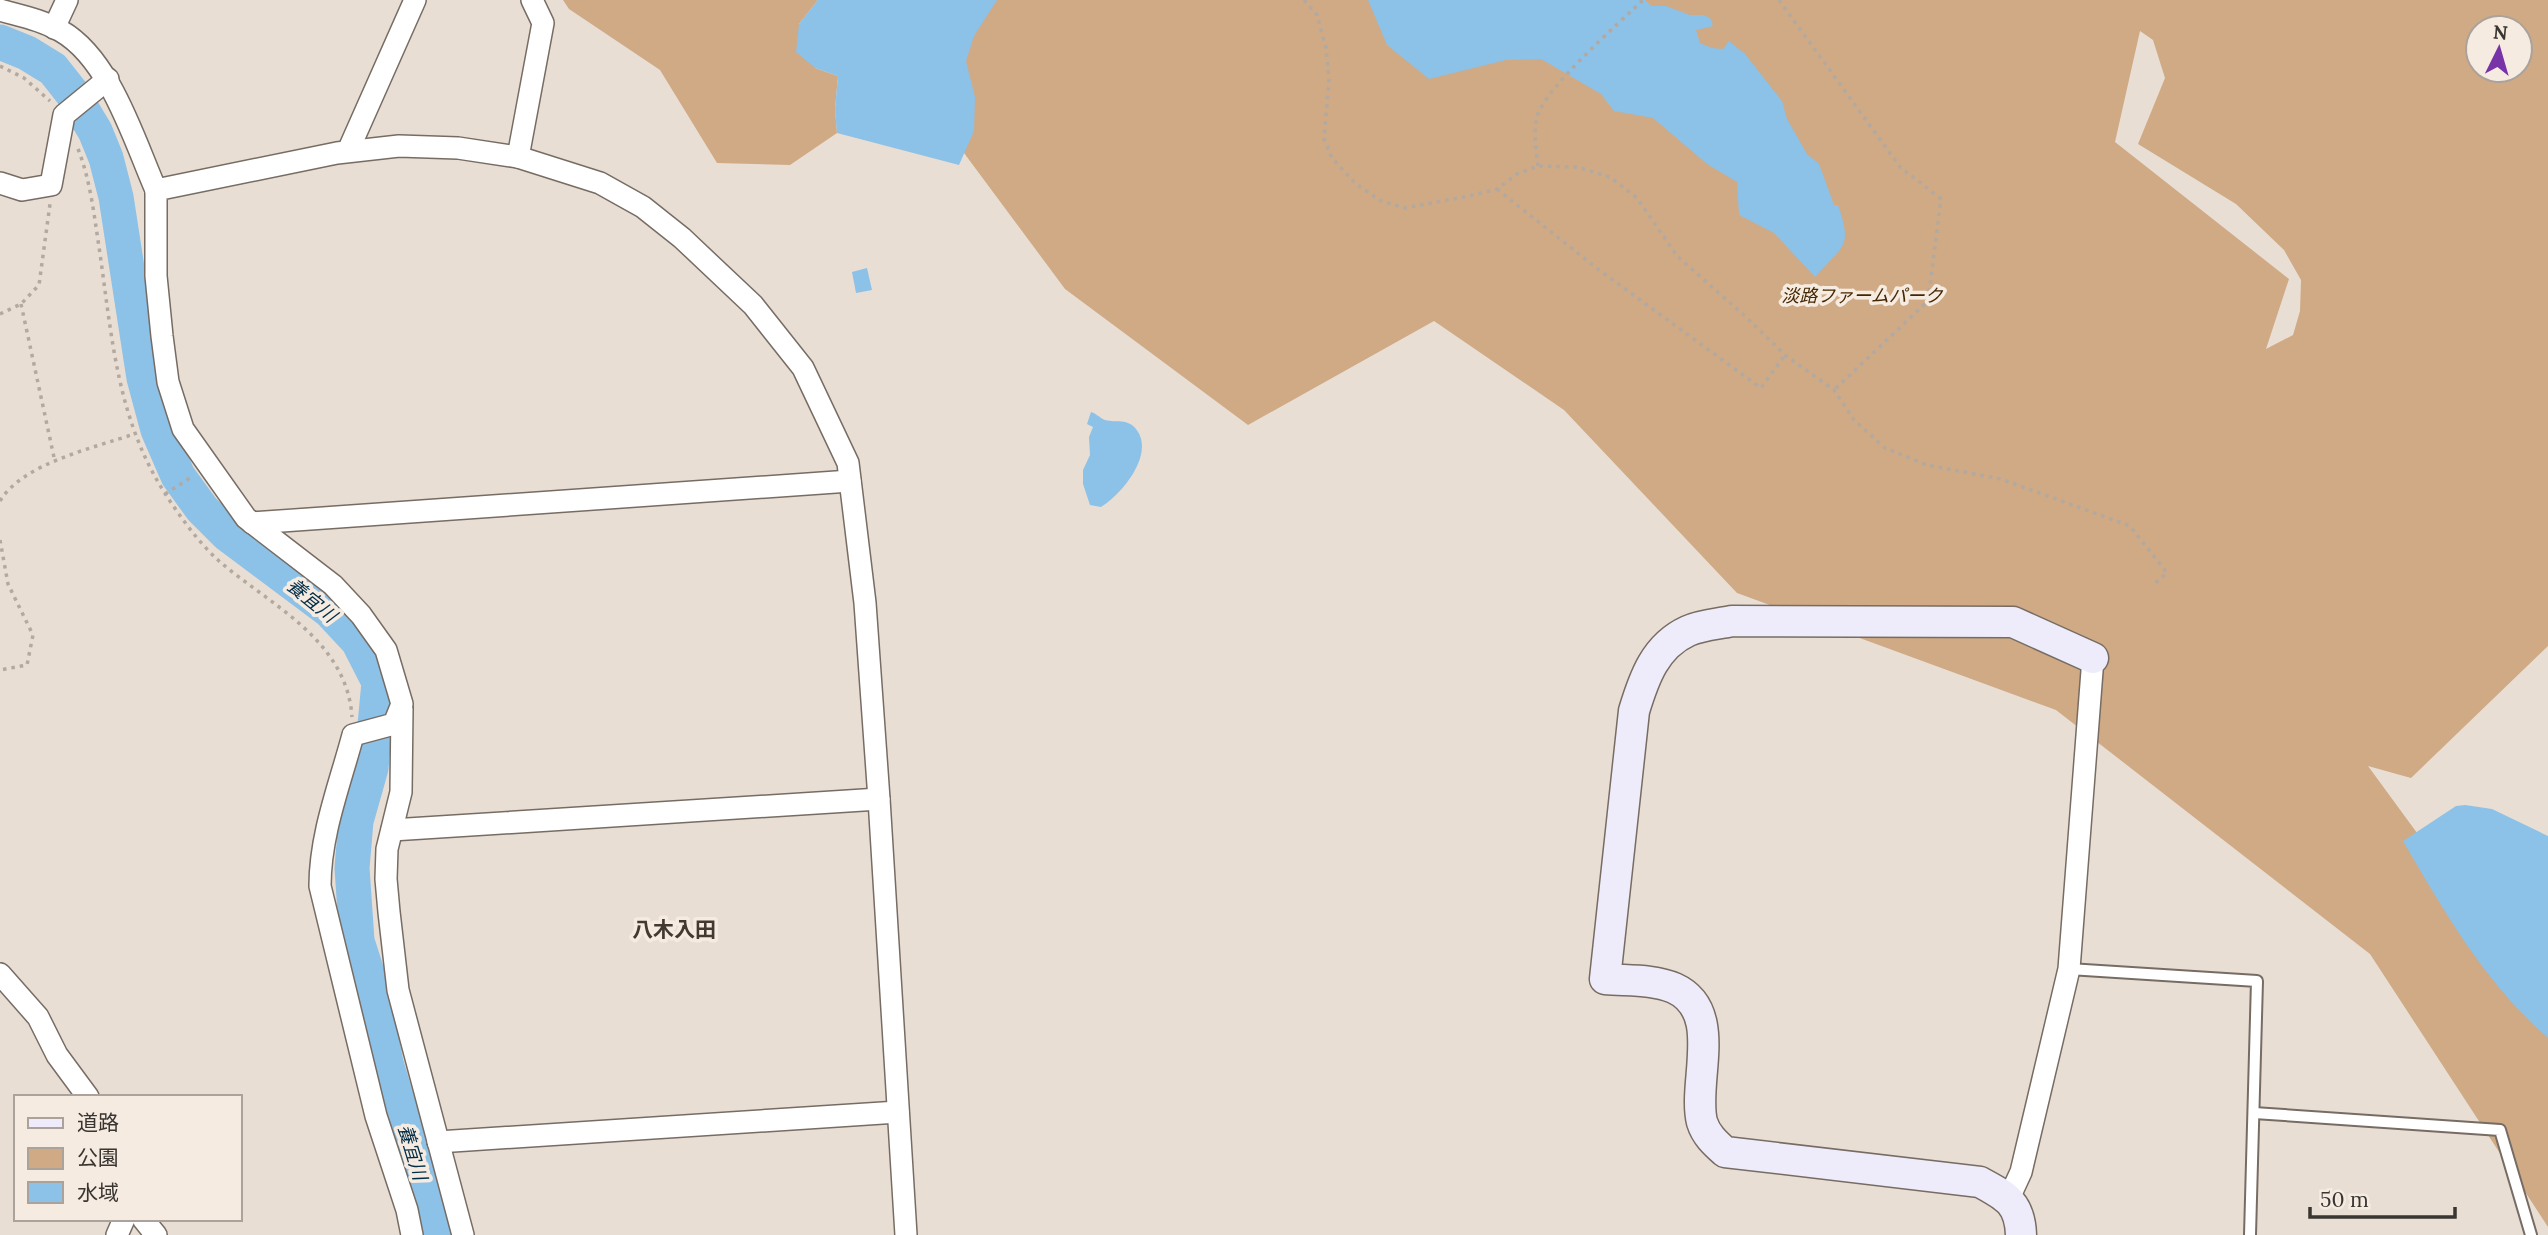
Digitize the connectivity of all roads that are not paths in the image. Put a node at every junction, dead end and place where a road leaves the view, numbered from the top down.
1 (67, 0) edge
2 (415, 0) edge
3 (532, 0) edge
4 (0, 10) edge
5 (54, 28) junction
6 (108, 79) junction
7 (348, 152) junction
8 (518, 157) junction
9 (0, 183) edge
10 (156, 190) junction
11 (850, 481) junction
12 (253, 523) junction
13 (2093, 658) joint
14 (398, 714) junction
15 (879, 799) junction
16 (392, 830) junction
17 (2069, 969) junction
18 (0, 974) edge
19 (87, 1095) edge
20 (898, 1112) junction
21 (2254, 1113) junction
22 (438, 1142) junction
23 (2009, 1198) junction
24 (145, 1221) edge
25 (156, 1235) edge
26 (412, 1235) edge
27 (463, 1235) edge
28 (906, 1235) edge
29 (2021, 1235) edge
30 (2250, 1235) edge
31 (2531, 1235) edge

1 - 5 street
2 - 7 street
3 - 8 street
4 - 5 street
5 - 6 street
6 - 9 street
6 - 10 street
7 - 8 street
7 - 10 street
8 - 11 street
10 - 12 street
11 - 12 street
11 - 15 street
12 - 14 street
13 - 17 street
13 - 23 street
14 - 16 street
14 - 26 street
15 - 16 street
15 - 20 street
16 - 22 street
17 - 21 lane
17 - 23 street
18 - 19 street
20 - 22 street
20 - 28 street
21 - 30 lane
21 - 31 lane
22 - 27 street
23 - 29 street
24 - 25 street

